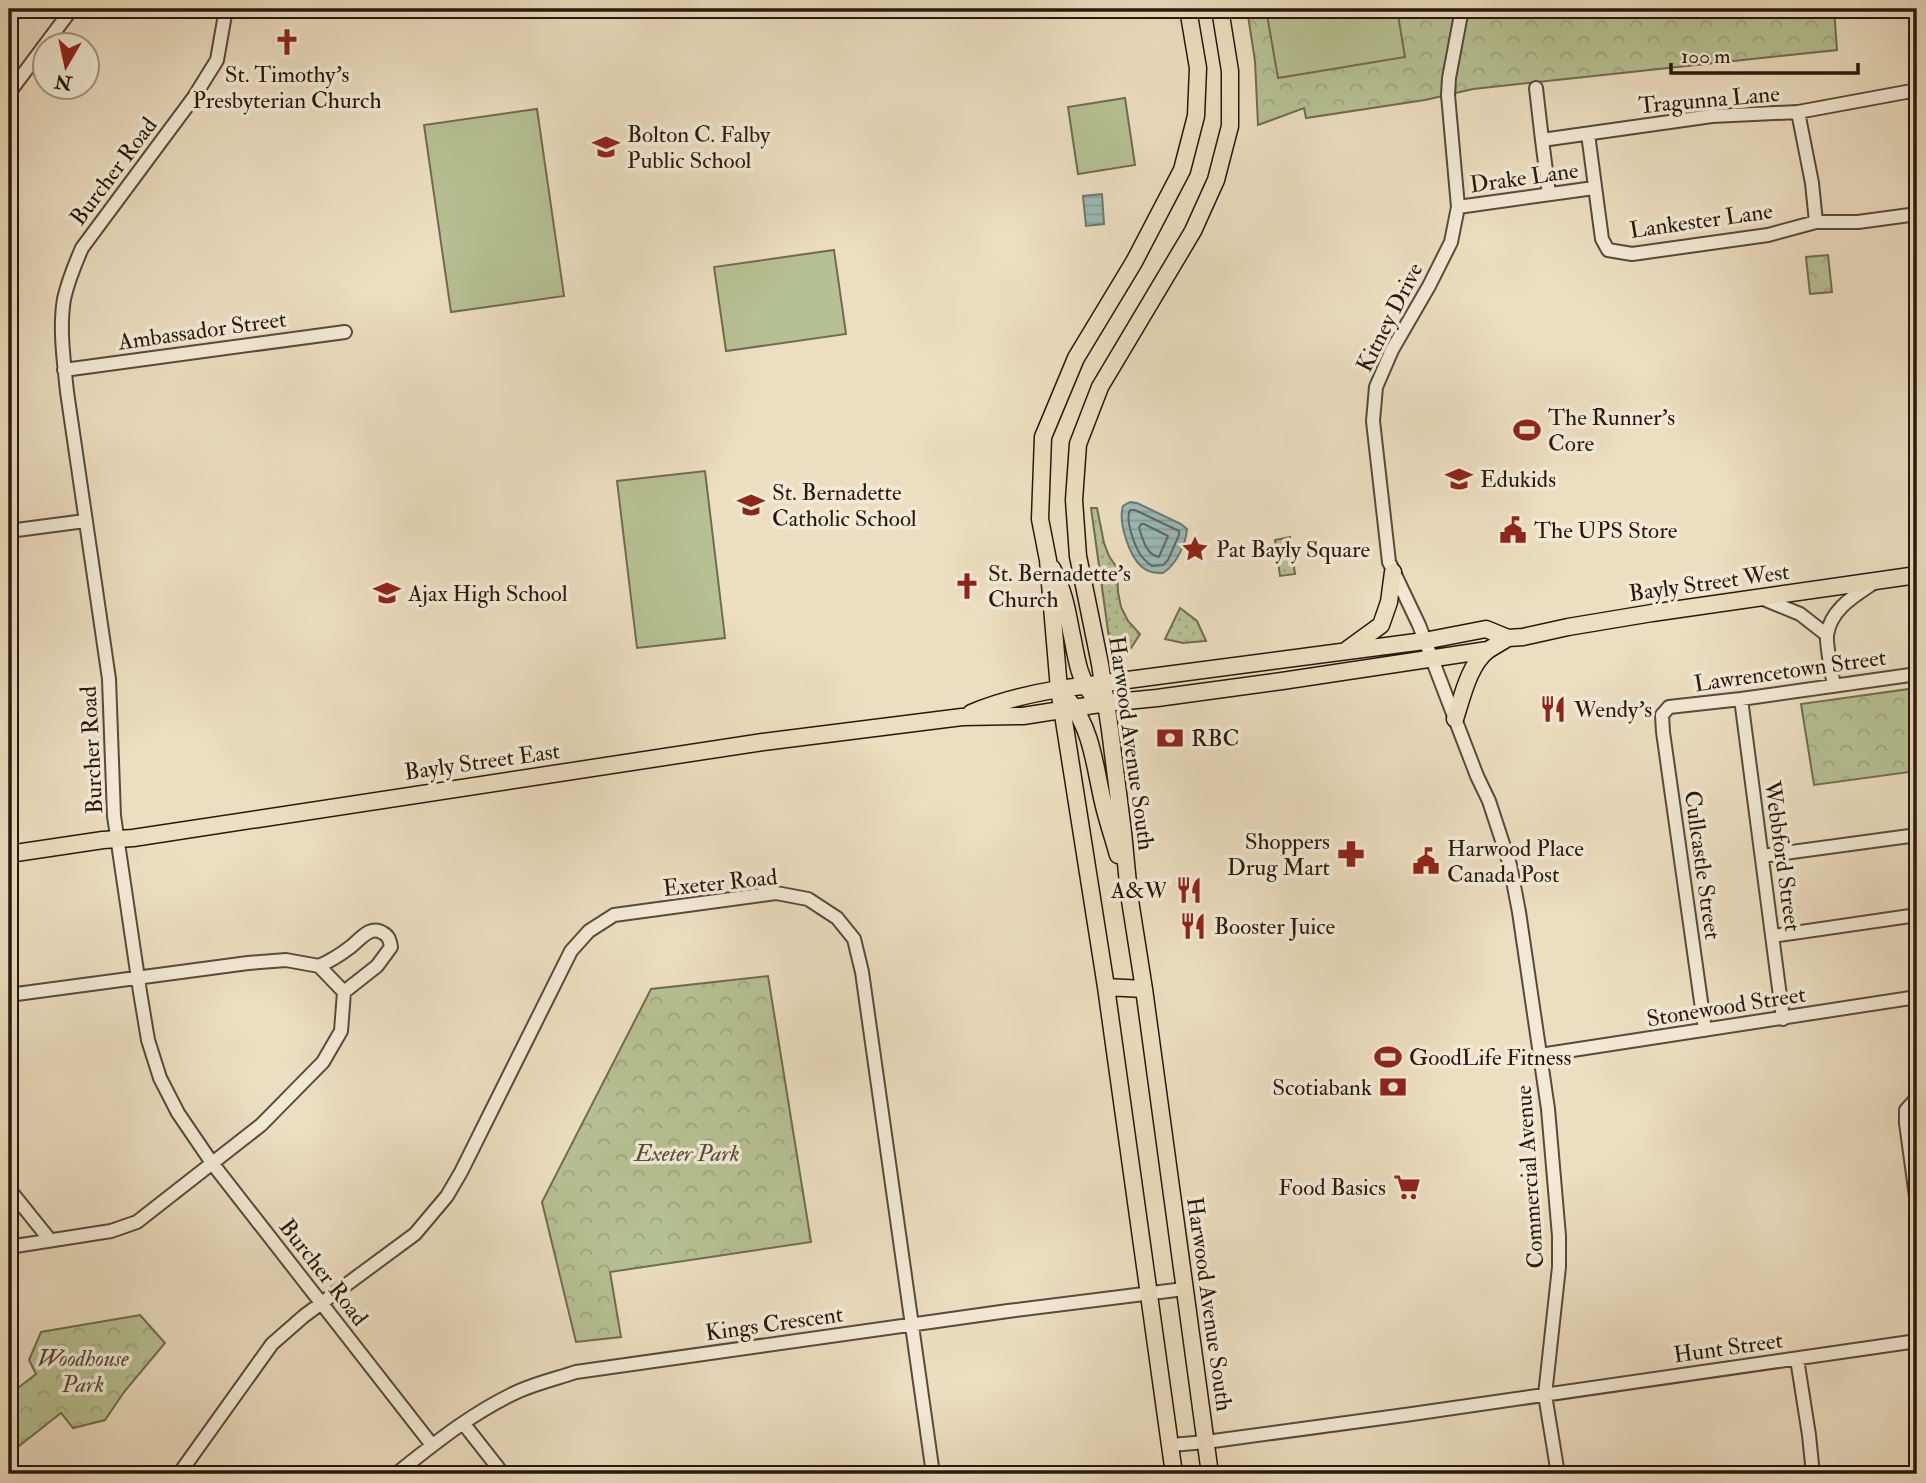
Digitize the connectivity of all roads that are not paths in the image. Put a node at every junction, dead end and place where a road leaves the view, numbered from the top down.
1 (70, 9) edge
2 (226, 9) edge
3 (1188, 9) edge
4 (1220, 9) edge
5 (1462, 9) edge
6 (1536, 88) dead end
7 (1917, 90) edge
8 (9, 93) edge
9 (1798, 112) junction
10 (1588, 134) junction
11 (1542, 140) junction
12 (1594, 188) junction
13 (1549, 194) junction
14 (1458, 206) junction
15 (1917, 214) edge
16 (1816, 222) junction
17 (345, 332) dead end
18 (64, 370) junction
19 (85, 521) junction
20 (9, 531) edge
21 (1048, 560) junction
22 (1393, 572) junction
23 (1917, 575) edge
24 (1875, 582) junction
25 (1760, 598) junction
26 (1827, 635) junction
27 (1508, 638) junction
28 (1424, 641) junction
29 (1348, 650) junction
30 (1488, 650) junction
31 (1432, 657) junction
32 (1917, 674) edge
33 (1093, 684) junction
34 (1834, 686) junction
35 (1059, 688) junction
36 (1741, 699) junction
37 (1106, 703) junction
38 (1669, 707) joint
39 (1069, 709) junction
40 (962, 717) junction
41 (1455, 719) junction
42 (1917, 835) edge
43 (118, 839) junction
44 (9, 854) edge
45 (1762, 856) junction
46 (1129, 894) junction
47 (1917, 915) edge
48 (1773, 936) junction
49 (319, 966) junction
50 (137, 978) junction
51 (1106, 987) junction
52 (1144, 989) junction
53 (344, 992) junction
54 (9, 995) edge
55 (1917, 997) edge
56 (1783, 1018) junction
57 (1705, 1030) junction
58 (1540, 1055) junction
59 (1917, 1098) edge
60 (212, 1163) junction
61 (9, 1189) edge
62 (1917, 1204) edge
63 (50, 1240) junction
64 (9, 1247) edge
65 (1184, 1289) junction
66 (1149, 1293) junction
67 (321, 1303) junction
68 (913, 1326) junction
69 (1917, 1341) edge
70 (1797, 1359) junction
71 (1545, 1395) junction
72 (463, 1423) junction
73 (1206, 1442) junction
74 (432, 1445) junction
75 (1171, 1445) junction
76 (179, 1474) edge
77 (397, 1474) edge
78 (503, 1474) edge
79 (933, 1474) edge
80 (1174, 1474) edge
81 (1210, 1474) edge
82 (1558, 1474) edge
83 (1813, 1474) edge

1 - 8 street
2 - 18 street, Burcher Road
3 - 21 main road
4 - 33 main road, Harwood Avenue South
5 - 14 street, Kitney Drive
6 - 11 street
7 - 9 street, Tragunna Lane
9 - 10 street, Tragunna Lane
9 - 16 street
10 - 11 street, Tragunna Lane
10 - 12 street, Lankester Lane
11 - 13 street
12 - 13 street, Drake Lane
12 - 16 street, Lankester Lane
13 - 14 street, Drake Lane
14 - 22 street, Kitney Drive
15 - 16 street, Lankester Lane
17 - 18 street, Ambassador Street
18 - 19 street, Burcher Road
19 - 20 street
19 - 43 street, Burcher Road
21 - 33 main road
21 - 35 main road
22 - 28 street, Kitney Drive
22 - 29 main road
23 - 24 main road, Bayly Street West
24 - 25 main road, Bayly Street West
24 - 26 street
25 - 26 street
25 - 27 main road, Bayly Street West
26 - 34 street
27 - 28 main road, Bayly Street West
27 - 30 main road, Bayly Street West
28 - 29 main road, Bayly Street West
28 - 31 street, Commercial Avenue
29 - 33 main road, Bayly Street West
30 - 31 main road, Bayly Street West
30 - 41 main road
31 - 37 main road, Bayly Street West
31 - 41 street, Commercial Avenue
32 - 34 street, Lawrencetown Street
33 - 35 main road, Bayly Street West
33 - 37 main road
34 - 36 street, Lawrencetown Street
35 - 39 main road
35 - 40 main road, Bayly Street East
36 - 38 street, Lawrencetown Street
36 - 45 street, Webbford Street
37 - 39 main road, Bayly Street West
37 - 46 main road, Harwood Avenue South
38 - 57 street, Cullcastle Street
39 - 40 main road, Bayly Street East
39 - 46 main road
39 - 51 main road
40 - 43 main road, Bayly Street East
41 - 58 street, Commercial Avenue
42 - 45 street
43 - 44 main road, Bayly Street East
43 - 50 street, Burcher Road
45 - 48 street, Webbford Street
46 - 52 main road, Harwood Avenue South
47 - 48 street
48 - 56 street, Webbford Street
49 - 50 street
49 - 53 street
49 - 53 street
50 - 54 street
50 - 60 street, Burcher Road
51 - 52 main road
51 - 66 main road
52 - 65 main road, Harwood Avenue South
53 - 60 street
55 - 56 street, Stonewood Street
56 - 57 street, Stonewood Street
57 - 58 street, Stonewood Street
58 - 71 street, Commercial Avenue
59 - 62 street
60 - 63 street
60 - 67 street, Burcher Road
61 - 63 street
63 - 64 street
65 - 66 street, Kings Crescent
65 - 73 main road, Harwood Avenue South
66 - 68 street, Kings Crescent
66 - 75 main road
67 - 68 street, Exeter Road
67 - 74 street, Burcher Road
67 - 76 street, Exeter Road
68 - 72 street, Kings Crescent
68 - 79 street, Exeter Road
69 - 70 street, Hunt Street
70 - 71 street, Hunt Street
70 - 83 street
71 - 73 street, Hunt Street
71 - 82 street, Commercial Avenue
72 - 74 street, Kings Crescent
72 - 78 street
73 - 75 street
73 - 81 main road, Harwood Avenue South
74 - 77 street, Kings Crescent
75 - 80 main road

